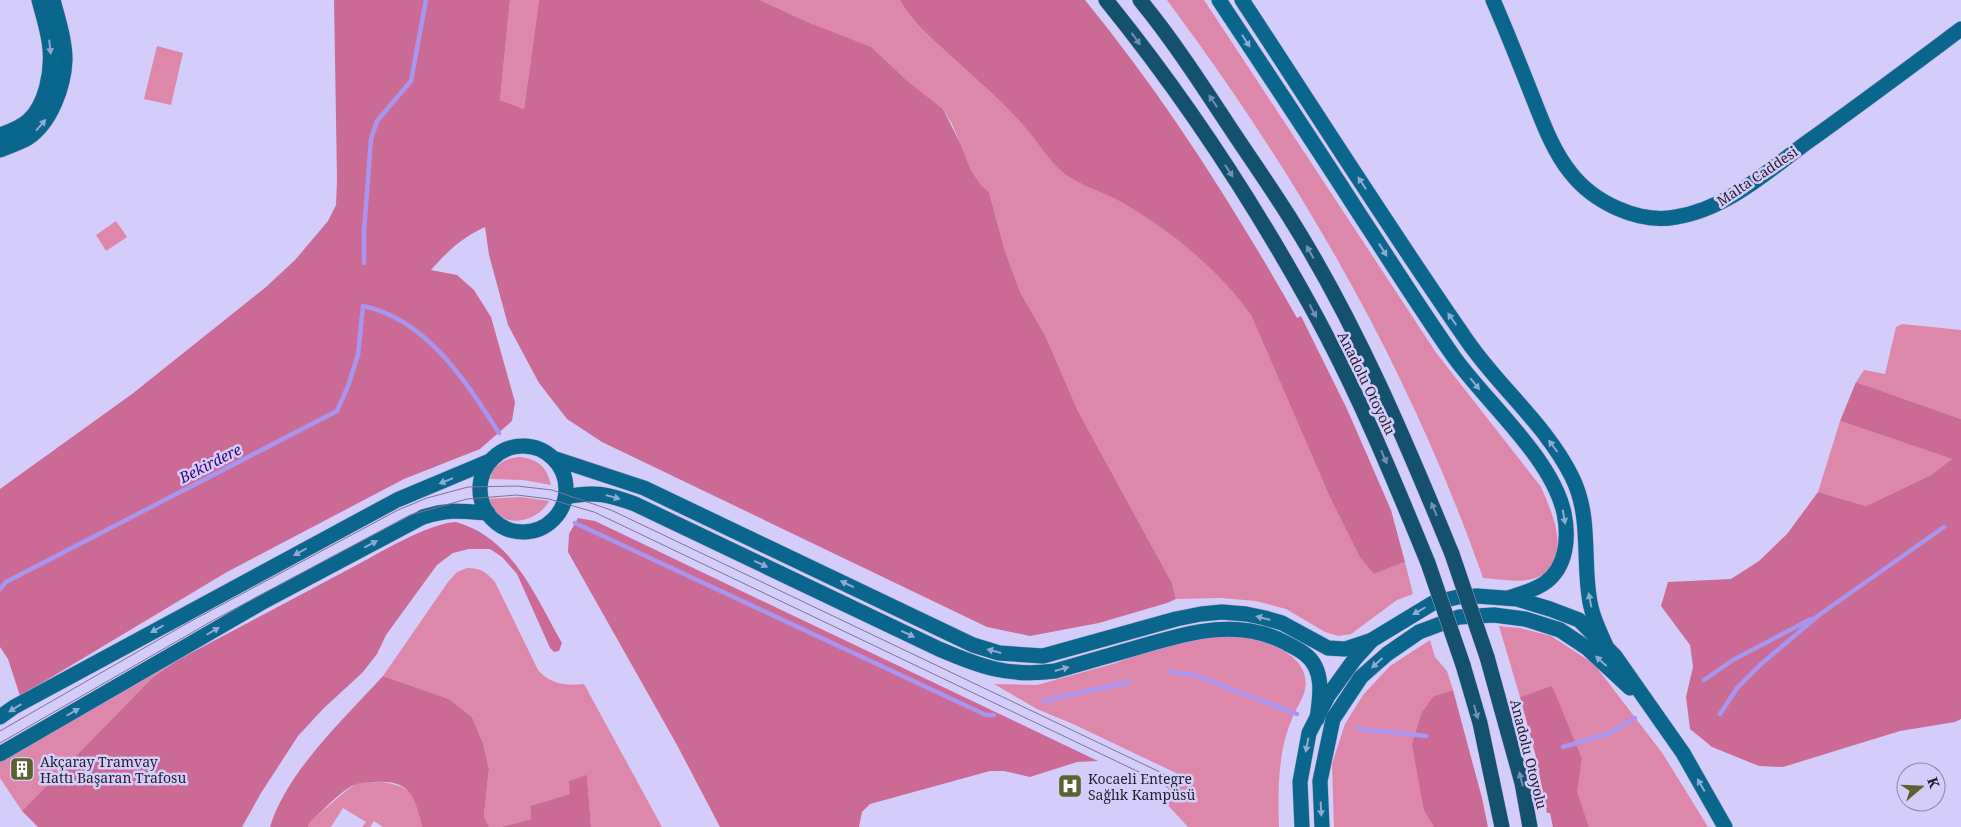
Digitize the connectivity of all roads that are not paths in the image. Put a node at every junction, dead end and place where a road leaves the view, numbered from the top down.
1 (39, 0) edge
2 (53, 0) edge
3 (1106, 0) edge
4 (1140, 0) edge
5 (1219, 0) edge
6 (1242, 0) edge
7 (1493, 0) edge
8 (1961, 29) edge
9 (0, 135) edge
10 (0, 150) edge
11 (553, 458) junction
12 (490, 461) junction
13 (566, 498) junction
14 (488, 514) junction
15 (1508, 598) junction
16 (1372, 640) junction
17 (1606, 646) junction
18 (1650, 706) junction
19 (0, 717) edge
20 (1317, 719) junction
21 (0, 754) edge
22 (1302, 827) edge
23 (1322, 827) edge
24 (1502, 827) edge
25 (1530, 827) edge
26 (1725, 827) edge

1 -> 9 main road
10 -> 2 main road
3 -> 24 highway, Anadolu Otoyolu, bridge
25 -> 4 highway, Anadolu Otoyolu, bridge
5 -> 15 main road
17 -> 6 main road
7 - 8 main road, Malta Caddesi
11 - 12 main road
11 - 13 main road
16 -> 11 main road
12 - 14 main road
12 -> 19 main road
13 - 14 main road
13 -> 20 main road
21 -> 14 main road
15 -> 16 main road
15 - 17 main road
16 - 20 main road
17 - 18 main road
18 -> 23 main road
26 -> 18 main road
20 -> 22 main road

